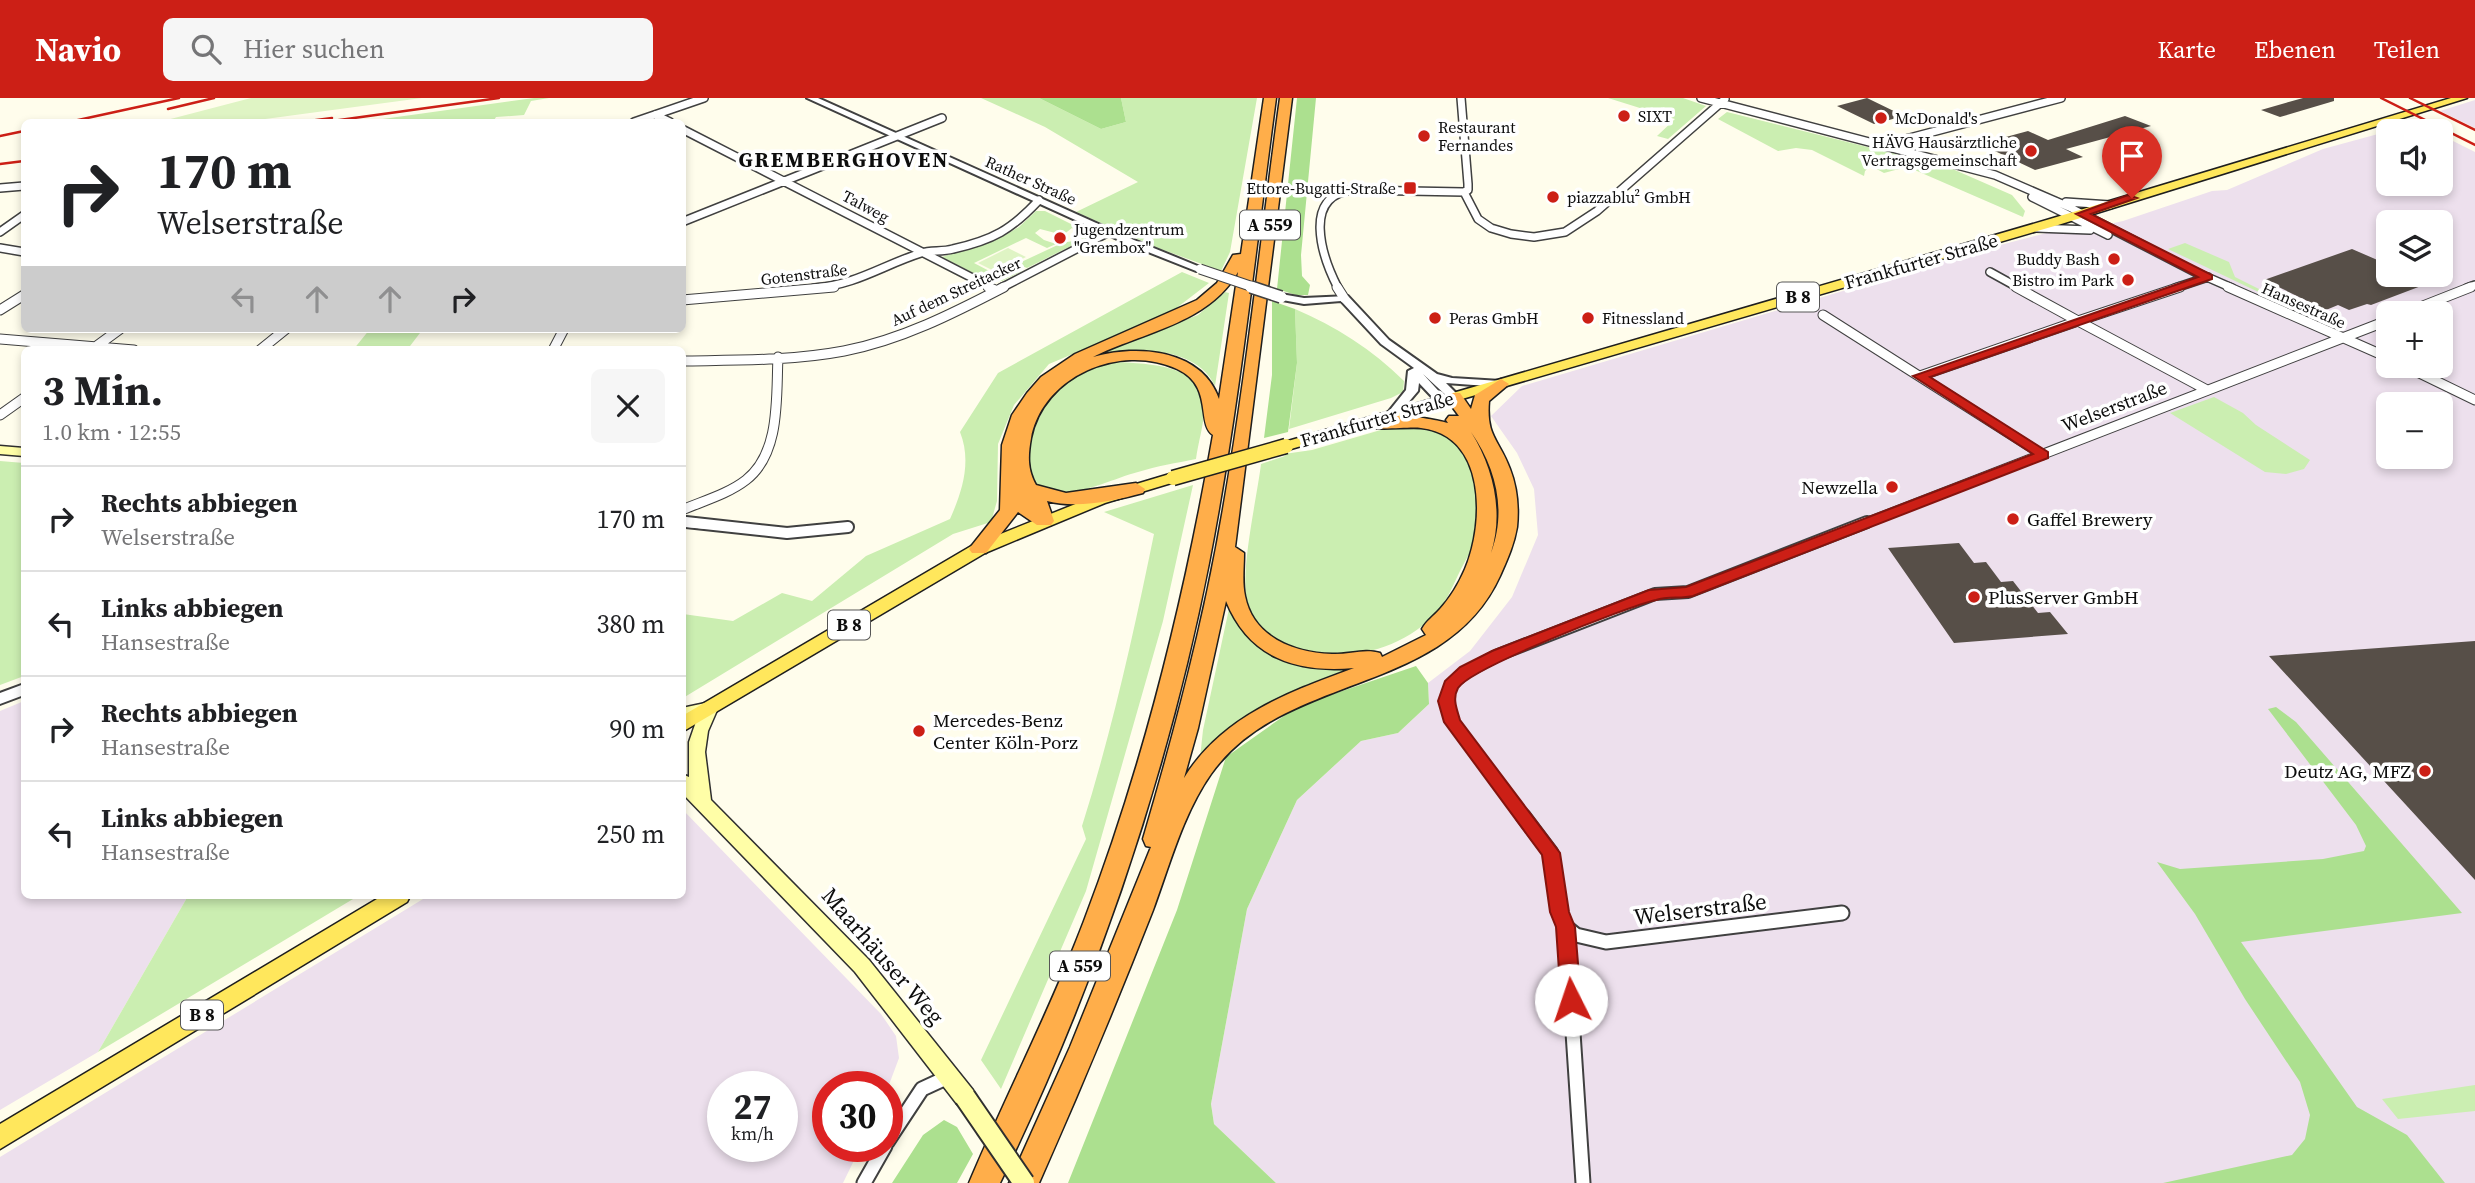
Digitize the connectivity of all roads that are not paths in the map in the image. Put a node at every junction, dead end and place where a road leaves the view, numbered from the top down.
1 (704, 98) edge
2 (811, 98) edge
3 (1270, 98) edge
4 (1286, 98) edge
5 (1461, 98) edge
6 (1701, 98) edge
7 (2061, 98) edge
8 (2462, 98) edge
9 (1725, 101) edge
10 (655, 115) junction
11 (942, 118) dead end
12 (643, 119) edge
13 (664, 119) edge
14 (686, 131) edge
15 (895, 136) junction
16 (1895, 148) junction
17 (1945, 161) junction
18 (785, 180) junction
19 (21, 186) edge
20 (0, 188) edge
21 (1464, 192) junction
22 (2050, 198) junction
23 (1039, 200) junction
24 (2110, 205) junction
25 (2076, 215) junction
26 (21, 217) edge
27 (1254, 218) junction
28 (686, 220) edge
29 (2034, 228) junction
30 (2101, 231) junction
31 (0, 232) edge
32 (1109, 232) junction
33 (0, 248) edge
34 (21, 252) edge
35 (923, 252) junction
36 (1990, 272) dead end
37 (2196, 272) junction
38 (2208, 277) junction
39 (2475, 285) edge
40 (995, 290) junction
41 (21, 297) edge
42 (1344, 298) junction
43 (686, 300) edge
44 (2435, 301) edge
45 (1295, 302) junction
46 (1351, 308) junction
47 (0, 310) edge
48 (1824, 315) dead end
49 (2078, 321) junction
50 (2376, 325) edge
51 (115, 333) edge
52 (280, 333) edge
53 (2344, 337) junction
54 (0, 339) edge
55 (65, 346) edge
56 (97, 346) edge
57 (265, 346) edge
58 (2376, 352) edge
59 (1399, 354) junction
60 (778, 357) junction
61 (686, 361) edge
62 (1415, 373) junction
63 (1433, 376) junction
64 (1920, 376) junction
65 (2430, 378) edge
66 (1501, 384) junction
67 (2207, 390) junction
68 (1448, 399) junction
69 (21, 400) edge
70 (2475, 400) edge
71 (0, 415) edge
72 (1392, 415) junction
73 (1368, 423) junction
74 (1476, 441) junction
75 (1220, 444) junction
76 (0, 450) edge
77 (21, 452) edge
78 (2043, 455) junction
79 (1018, 483) junction
80 (1136, 489) junction
81 (686, 508) edge
82 (1233, 508) junction
83 (1044, 521) junction
84 (686, 522) edge
85 (848, 527) dead end
86 (979, 549) junction
87 (21, 690) edge
88 (0, 699) edge
89 (710, 708) junction
90 (686, 713) edge
91 (686, 723) edge
92 (686, 784) edge
93 (704, 800) junction
94 (395, 899) edge
95 (1842, 913) dead end
96 (1566, 927) junction
97 (1130, 933) junction
98 (948, 1077) junction
99 (903, 1118) edge
100 (0, 1137) edge
101 (876, 1162) edge
102 (864, 1183) edge
103 (984, 1183) edge
104 (1024, 1183) edge
105 (1583, 1183) edge

1 - 10 street
2 - 15 street, Rather Straße
3 - 27 highway, A 559
4 - 82 highway, A 559
5 - 21 street
6 - 9 street
7 - 16 street
8 - 24 main road, Frankfurter Straße / B 8
9 - 16 street
9 - 21 street
10 - 12 street
10 - 13 street
11 - 15 street
14 - 18 street, Talweg
15 - 18 street
15 - 23 street, Rather Straße
16 - 17 street
17 - 22 street
17 - 25 street
18 - 28 street
18 - 35 street, Talweg
19 - 20 street
21 - 42 street
22 - 24 street, Frankfurter Straße
22 - 25 street
23 - 32 street, Rather Straße
23 - 35 street, Gotenstraße
24 - 25 main road, Frankfurter Straße / B 8
25 - 29 main road, Frankfurter Straße / B 8
25 - 30 street, Hansestraße
25 - 37 street, Hansestraße
26 - 31 street
27 - 75 highway, A 559
27 - 79 highway
29 - 30 street, Hansestraße
29 - 66 main road, Frankfurter Straße / B 8
30 - 37 street, Hansestraße
32 - 40 street, Auf dem Streitacker
32 - 45 street, Rather Straße, bridge
33 - 34 street
35 - 40 street, Talweg
35 - 43 street, Gotenstraße
36 - 49 street
37 - 38 street, Hansestraße
38 - 49 street
38 - 53 street, Hansestraße
39 - 44 street
40 - 60 street, Auf dem Streitacker
41 - 47 street
42 - 45 street, Rather Straße
42 - 46 street
45 - 46 street, Rather Straße
46 - 59 street
48 - 64 street
49 - 64 street
49 - 67 street
50 - 53 street, Welserstraße
51 - 56 street
52 - 57 street
53 - 58 street, Hansestraße
53 - 67 street, Welserstraße
54 - 55 street
59 - 62 street
59 - 63 street
60 - 61 street, Auf dem Streitacker
60 - 81 street
62 - 68 street
62 - 72 street
63 - 66 street
63 - 68 street
64 - 78 street
65 - 70 street
66 - 68 main road, Frankfurter Straße / B 8
66 - 74 highway
67 - 78 street, Welserstraße
68 - 72 main road, Frankfurter Straße / B 8
68 - 74 highway
69 - 71 street
72 - 73 main road, Frankfurter Straße / B 8
73 - 74 highway
73 - 80 main road, Frankfurter Straße / B 8, bridge
74 - 82 highway
74 - 97 highway
75 - 79 highway
75 - 103 highway, A 559
76 - 77 main road
78 - 96 street, Welserstraße
79 - 80 highway
79 - 83 highway
79 - 86 highway
80 - 83 main road, Frankfurter Straße / B 8
82 - 97 highway, A 559
83 - 86 main road, Frankfurter Straße / B 8
84 - 85 street
86 - 89 main road, Frankfurter Straße / B 8
87 - 88 street
89 - 90 main road
89 - 91 main road, Frankfurter Straße / B 8
89 - 93 main road
92 - 93 main road, Maarhäuser Weg
93 - 98 main road, Maarhäuser Weg
94 - 100 main road, B 8
95 - 96 street, Welserstraße
96 - 105 street, Welserstraße
97 - 104 highway, A 559
98 - 99 street
98 - 104 main road, Maarhäuser Weg, bridge
101 - 102 street

